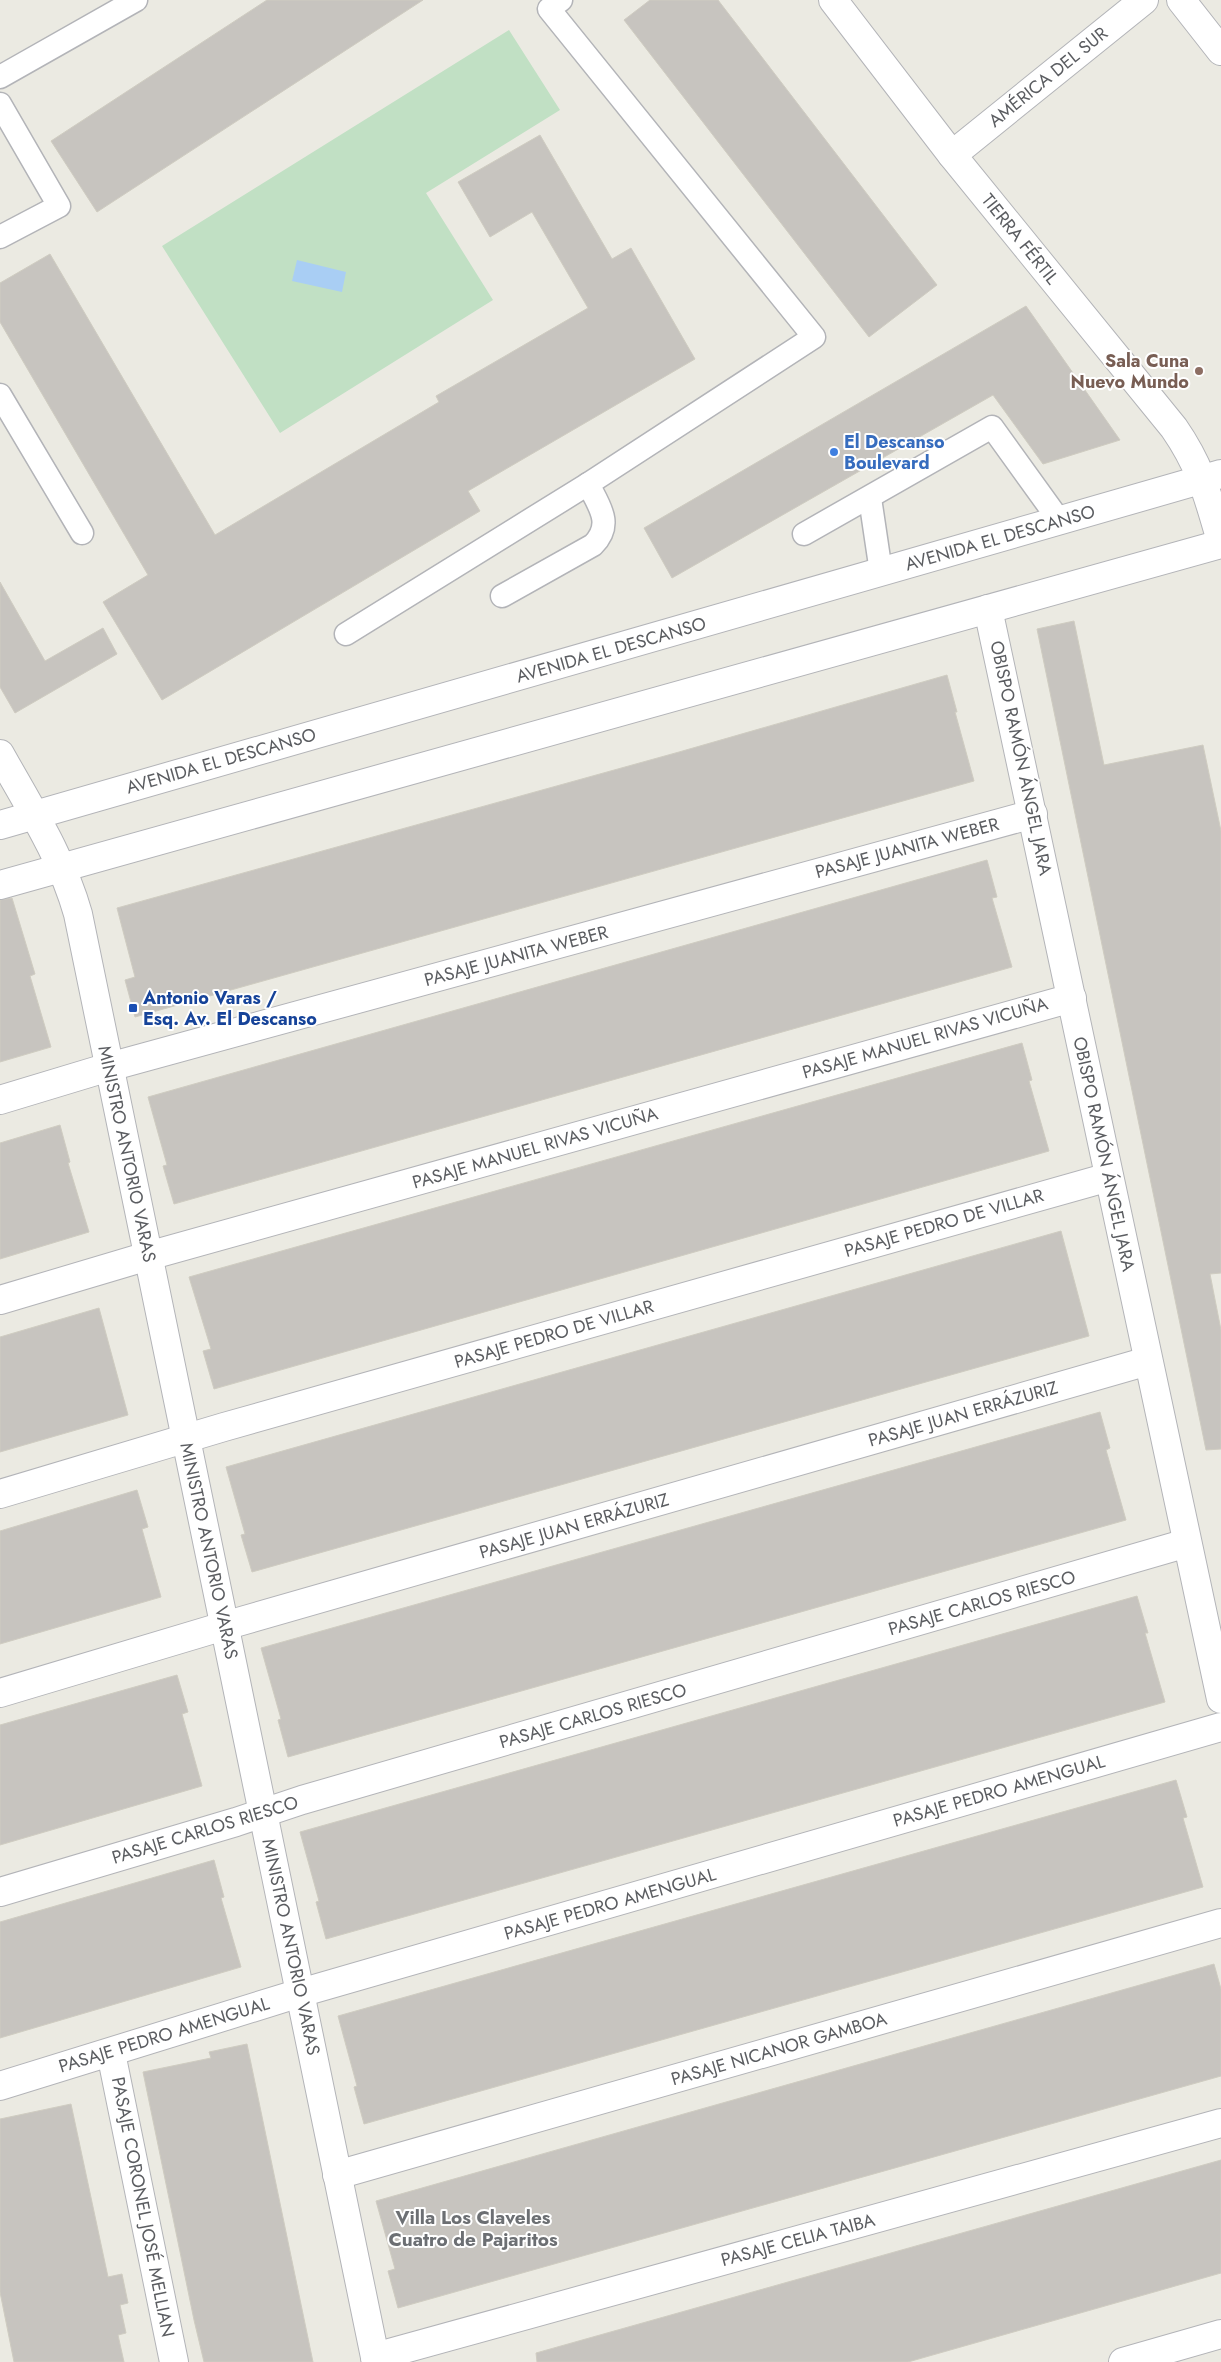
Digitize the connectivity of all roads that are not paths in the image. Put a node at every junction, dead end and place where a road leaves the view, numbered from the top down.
1 (136, 0) edge
2 (833, 0) edge
3 (1144, 0) edge
4 (1181, 0) edge
5 (550, 3) edge
6 (1221, 51) edge
7 (0, 77) edge
8 (0, 104) edge
9 (952, 155) junction
10 (0, 237) edge
11 (0, 395) edge
12 (1212, 477) edge
13 (588, 484) junction
14 (870, 498) junction
15 (1059, 520) junction
16 (82, 533) dead end
17 (804, 534) dead end
18 (1221, 542) edge
19 (881, 572) junction
20 (502, 596) dead end
21 (988, 609) junction
22 (346, 634) dead end
23 (0, 754) edge
24 (34, 814) junction
25 (1033, 814) junction
26 (0, 824) edge
27 (61, 867) junction
28 (0, 885) edge
29 (1072, 998) junction
30 (109, 1067) junction
31 (0, 1100) edge
32 (1109, 1177) junction
33 (148, 1256) junction
34 (0, 1300) edge
35 (1148, 1361) junction
36 (186, 1438) junction
37 (0, 1494) edge
38 (1187, 1543) junction
39 (224, 1626) junction
40 (0, 1693) edge
41 (1221, 1699) edge
42 (1221, 1727) edge
43 (263, 1814) junction
44 (0, 1892) edge
45 (1221, 1923) edge
46 (300, 1993) junction
47 (111, 2053) junction
48 (0, 2086) edge
49 (1221, 2123) edge
50 (337, 2175) junction
51 (1221, 2334) edge
52 (376, 2359) edge
53 (1137, 2360) edge
54 (174, 2362) edge

1 - 7 lane
2 - 9 street, TIERRA FÉRTIL
3 - 9 street, AMÉRICA DEL SUR
4 - 6 street
5 - 13 lane
8 - 10 lane
9 - 12 street, TIERRA FÉRTIL
11 - 16 lane
12 - 15 street, AVENIDA EL DESCANSO
12 - 18 street, TIERRA FÉRTIL
13 - 20 lane
13 - 22 lane
14 - 15 lane
14 - 17 lane
14 - 19 lane
15 - 19 street, AVENIDA EL DESCANSO
18 - 21 street
19 - 24 street, AVENIDA EL DESCANSO
21 - 25 street, OBISPO RAMÓN ÁNGEL JARA
21 - 27 street
23 - 24 street, MINISTRO ANTORIO VARAS
24 - 26 street, AVENIDA EL DESCANSO
24 - 27 street, MINISTRO ANTORIO VARAS
25 - 29 street, OBISPO RAMÓN ÁNGEL JARA
25 - 30 street, PASAJE JUANITA WEBER
27 - 28 street
27 - 30 street, MINISTRO ANTORIO VARAS
29 - 32 street, OBISPO RAMÓN ÁNGEL JARA
29 - 33 street, PASAJE MANUEL RIVAS VICUÑA
30 - 31 street, PASAJE JUANITA WEBER
30 - 33 street, MINISTRO ANTORIO VARAS
32 - 35 street, OBISPO RAMÓN ÁNGEL JARA
32 - 36 street, PASAJE PEDRO DE VILLAR
33 - 34 street, PASAJE MANUEL RIVAS VICUÑA
33 - 36 street, MINISTRO ANTORIO VARAS
35 - 38 street, OBISPO RAMÓN ÁNGEL JARA
35 - 39 street, PASAJE JUAN ERRÁZURIZ
36 - 37 street, PASAJE PEDRO DE VILLAR
36 - 39 street, MINISTRO ANTORIO VARAS
38 - 41 street, OBISPO RAMÓN ÁNGEL JARA
38 - 43 street, PASAJE CARLOS RIESCO
39 - 40 street, PASAJE JUAN ERRÁZURIZ
39 - 43 street, MINISTRO ANTORIO VARAS
42 - 46 street, PASAJE PEDRO AMENGUAL
43 - 44 street, PASAJE CARLOS RIESCO
43 - 46 street, MINISTRO ANTORIO VARAS
45 - 50 street, PASAJE NICANOR GAMBOA
46 - 47 street, PASAJE PEDRO AMENGUAL
46 - 50 street, MINISTRO ANTORIO VARAS
47 - 48 street, PASAJE PEDRO AMENGUAL
47 - 54 street, PASAJE CORONEL JOSÉ MELLIAN
49 - 52 street, PASAJE CELIA TAIBA
50 - 52 street, MINISTRO ANTORIO VARAS
51 - 53 street

